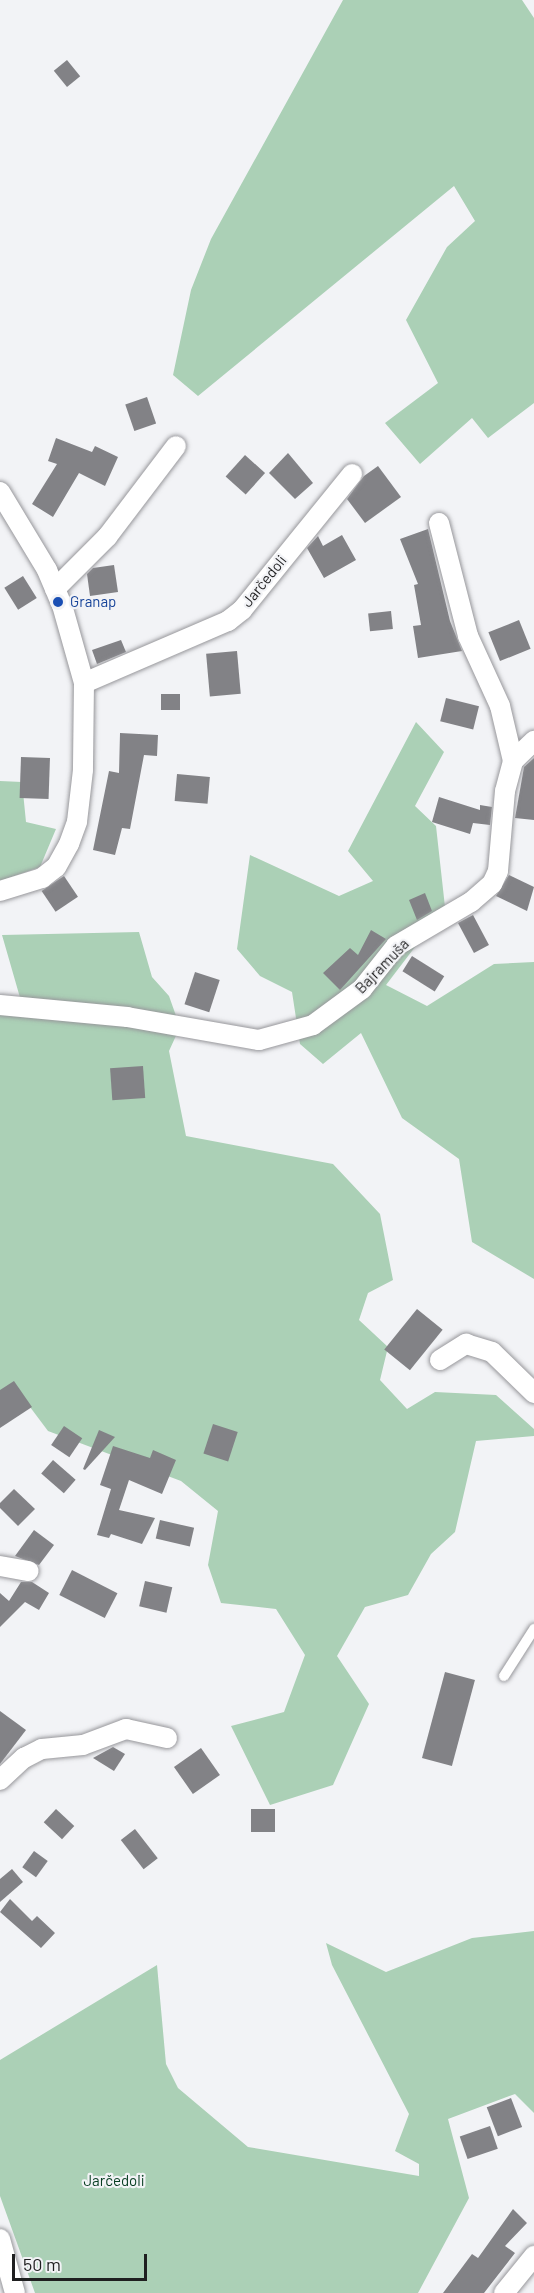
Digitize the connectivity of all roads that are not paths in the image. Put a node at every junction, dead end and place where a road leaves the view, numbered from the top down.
1 (176, 446) dead end
2 (352, 474) dead end
3 (0, 492) edge
4 (439, 523) dead end
5 (55, 589) junction
6 (84, 683) junction
7 (534, 741) edge
8 (513, 761) junction
9 (0, 891) edge
10 (0, 1005) edge
11 (440, 1360) dead end
12 (534, 1394) edge
13 (0, 1566) edge
14 (29, 1571) dead end
15 (534, 1629) edge
16 (504, 1676) dead end
17 (167, 1738) dead end
18 (0, 1780) edge
19 (0, 2239) edge
20 (534, 2256) edge
21 (15, 2293) edge
22 (504, 2293) edge

1 - 5 street
2 - 6 street, Jarčedoli
3 - 5 street
4 - 8 street, Bajramuša
5 - 6 street
6 - 9 street
7 - 8 street
8 - 10 street, Bajramuša
11 - 12 street
13 - 14 street
15 - 16 lane
17 - 18 street
19 - 21 street
20 - 22 street

